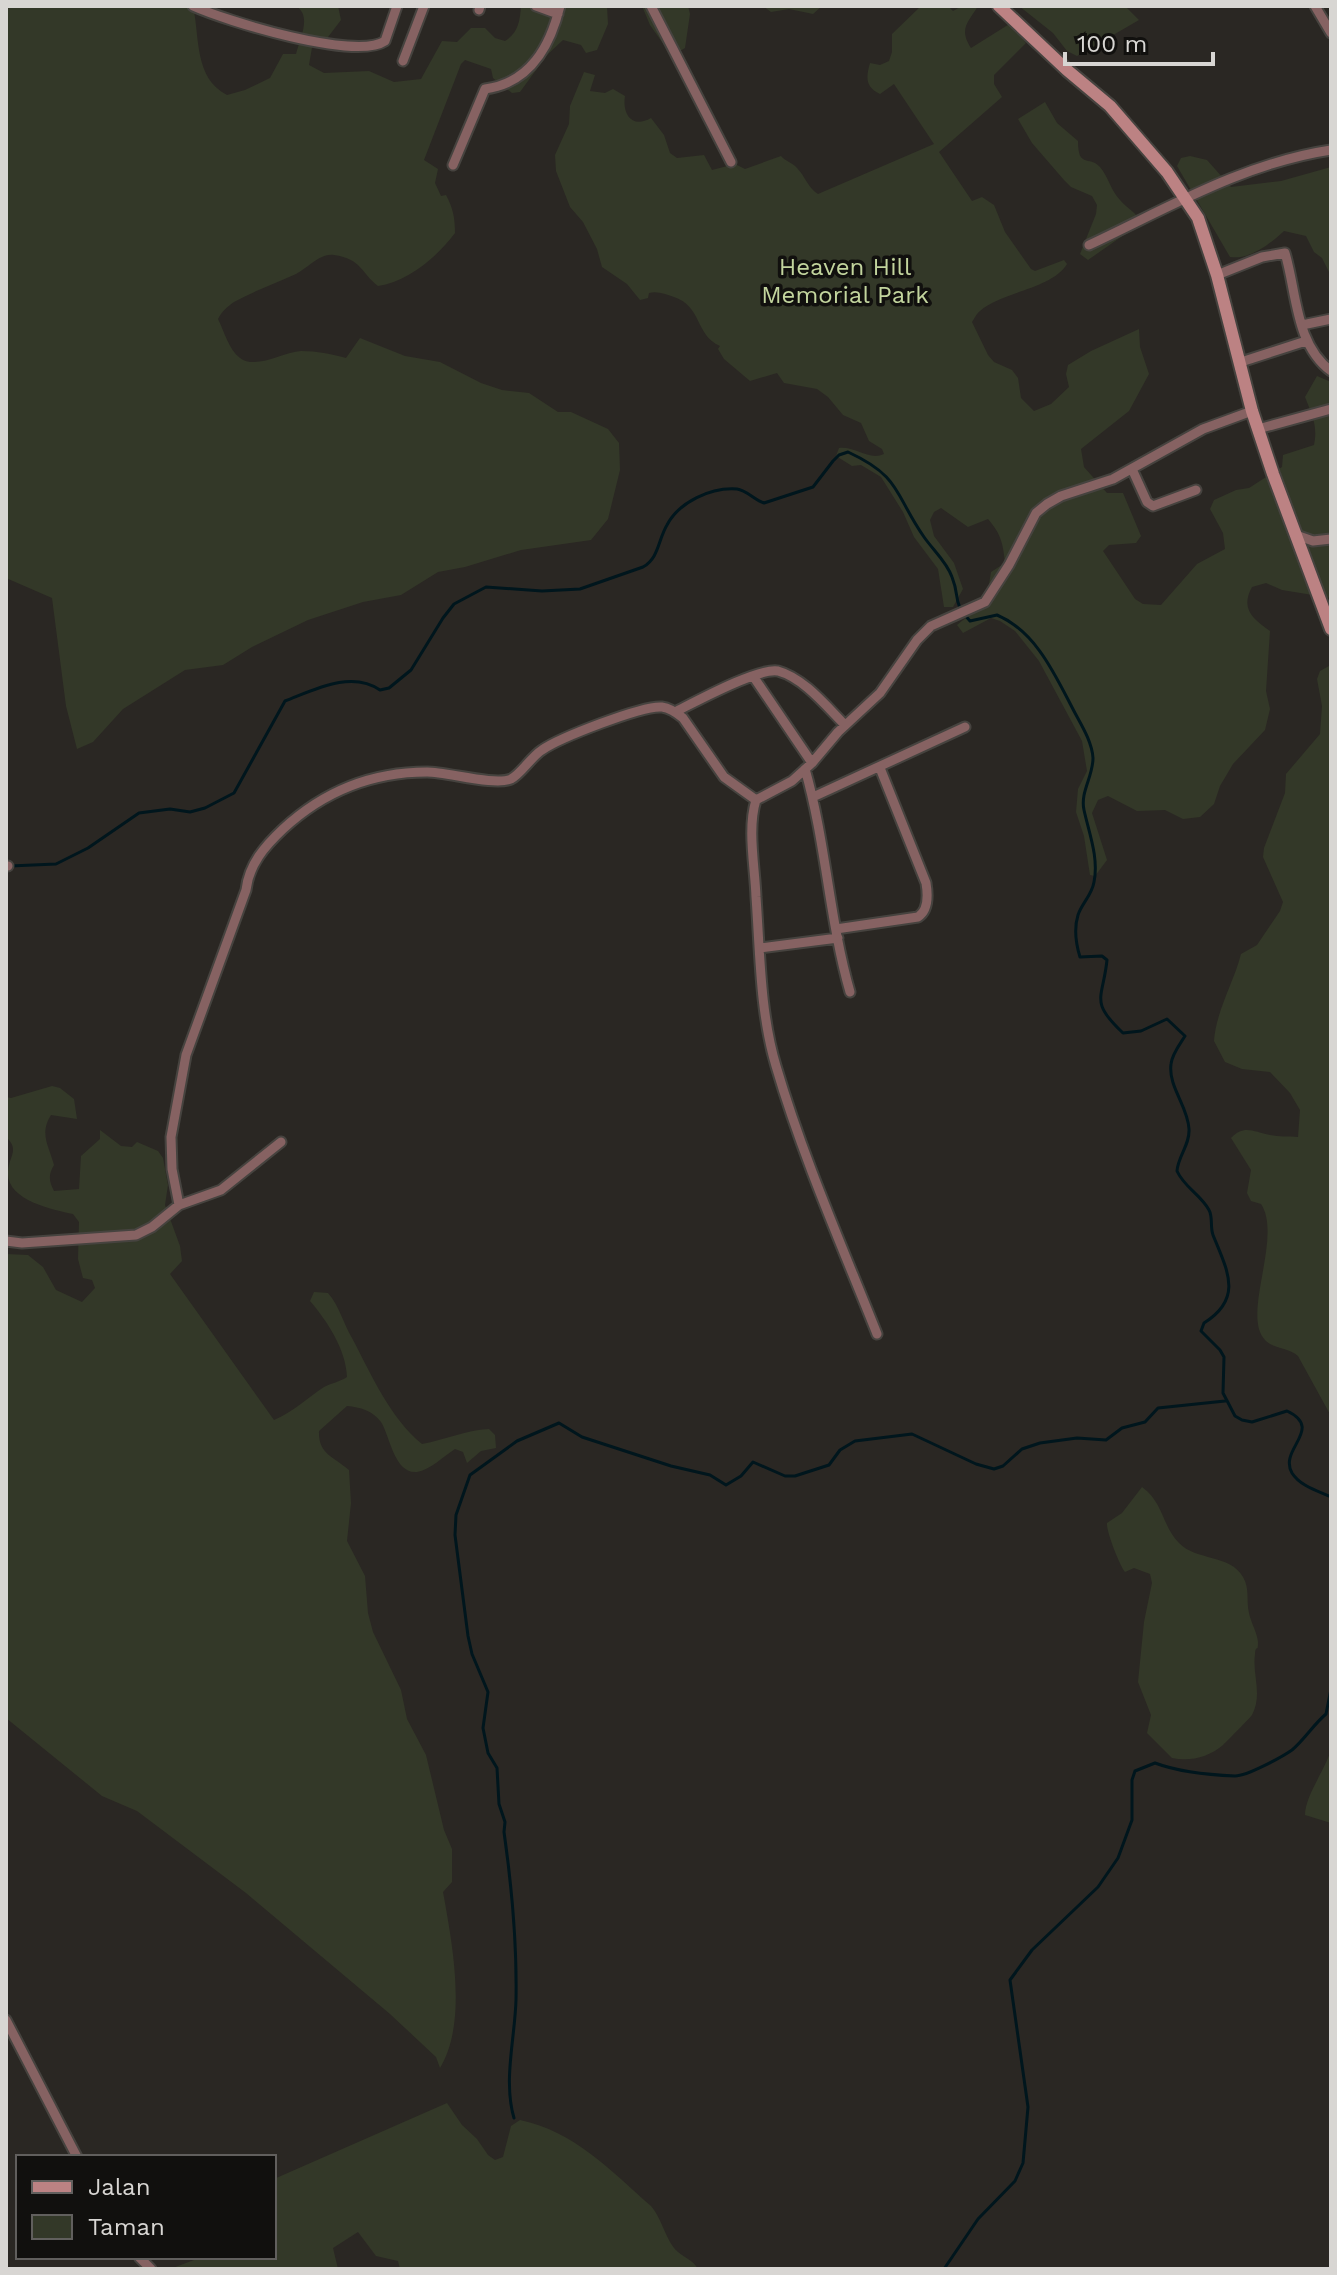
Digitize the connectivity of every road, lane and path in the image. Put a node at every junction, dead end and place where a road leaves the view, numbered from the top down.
1 (193, 6) edge
2 (397, 6) edge
3 (424, 6) edge
4 (536, 6) edge
5 (651, 6) edge
6 (999, 6) edge
7 (1315, 6) edge
8 (559, 10) edge
9 (1328, 21) edge
10 (1331, 33) edge
11 (403, 61) dead end
12 (1331, 150) edge
13 (731, 162) dead end
14 (453, 165) dead end
15 (1186, 198) junction
16 (1089, 245) dead end
17 (1217, 275) junction
18 (1331, 319) edge
19 (1302, 325) junction
20 (1306, 341) junction
21 (1241, 362) junction
22 (1331, 371) edge
23 (1331, 409) edge
24 (1252, 411) junction
25 (1258, 429) junction
26 (1132, 469) junction
27 (1196, 490) dead end
28 (1296, 535) junction
29 (1331, 539) edge
30 (1331, 629) edge
31 (753, 676) junction
32 (675, 712) junction
33 (845, 725) junction
34 (965, 727) dead end
35 (808, 766) junction
36 (880, 768) junction
37 (813, 797) junction
38 (756, 800) junction
39 (837, 933) junction
40 (760, 948) junction
41 (850, 992) dead end
42 (281, 1142) dead end
43 (179, 1205) junction
44 (6, 1241) edge
45 (877, 1334) dead end
46 (6, 2020) edge
47 (76, 2155) edge

1 - 2 street
3 - 11 street
4 - 8 street
5 - 13 street
6 - 15 street
7 - 9 street
8 - 14 street
9 - 10 street
12 - 15 street
15 - 16 street
15 - 17 street
17 - 19 street
17 - 21 street
18 - 19 street
19 - 20 street
20 - 21 street
20 - 22 street
21 - 24 street
23 - 25 street
24 - 25 street
24 - 26 street
25 - 28 street
26 - 27 street
26 - 33 street
28 - 29 street
28 - 30 street
31 - 32 street
31 - 33 street
31 - 35 street
32 - 38 street
32 - 43 street
33 - 35 street
34 - 36 street
35 - 37 street
35 - 38 street
36 - 37 street
36 - 39 street
37 - 39 street
38 - 40 street
39 - 40 street
39 - 41 street
40 - 45 street
42 - 43 street
43 - 44 street
46 - 47 street

